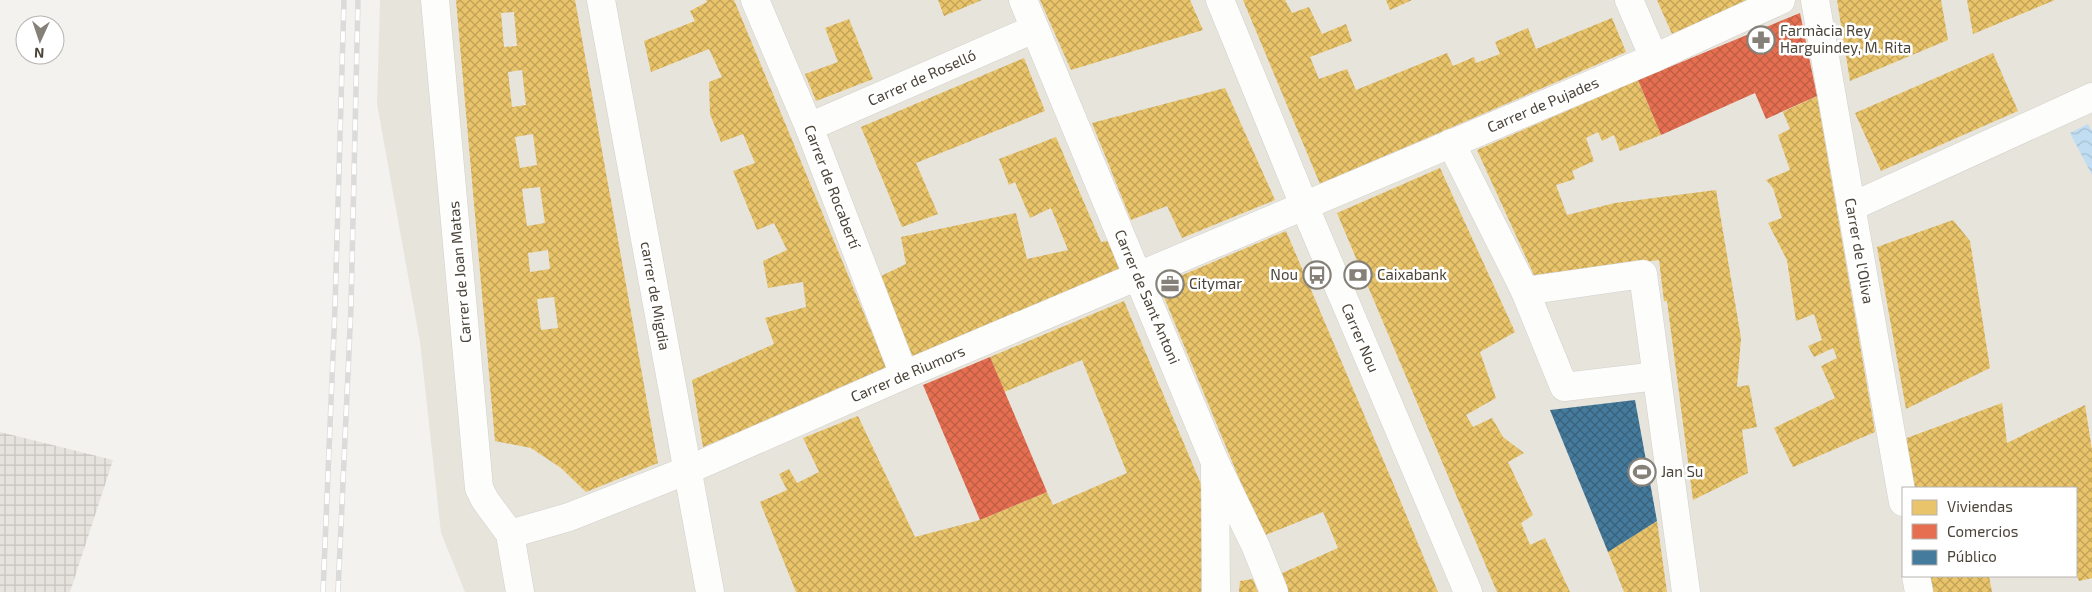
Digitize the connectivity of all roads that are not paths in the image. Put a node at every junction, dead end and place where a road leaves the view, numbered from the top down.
1 (435, 0) edge
2 (601, 0) edge
3 (755, 0) edge
4 (1023, 0) edge
5 (1220, 0) edge
6 (1629, 0) edge
7 (1781, 0) edge
8 (1815, 0) edge
9 (1034, 29) junction
10 (1654, 58) junction
11 (2092, 97) edge
12 (809, 127) junction
13 (1451, 143) junction
14 (1304, 206) junction
15 (1852, 207) junction
16 (1138, 276) junction
17 (1525, 292) junction
18 (904, 375) junction
19 (1657, 376) junction
20 (1214, 460) junction
21 (688, 470) junction
22 (1902, 496) edge
23 (510, 534) junction
24 (1256, 548) junction
25 (1217, 563) junction
26 (1916, 577) edge
27 (520, 592) edge
28 (710, 592) edge
29 (1216, 592) edge
30 (1274, 592) edge
31 (1468, 592) edge
32 (1686, 592) edge
33 (1919, 592) edge

1 - 23 street, Carrer de Joan Matas
2 - 21 street, carrer de Migdia
3 - 12 street, Carrer de Rocabertí
4 - 9 street, Carrer de Sant Antoni
5 - 14 street, Carrer Nou
6 - 10 street
7 - 10 street, Carrer de Pujades
8 - 15 street, Carrer de l'Oliva
9 - 12 street, Carrer de Roselló
9 - 16 street, Carrer de Sant Antoni
10 - 13 street, Carrer de Pujades
11 - 15 street
12 - 18 street, Carrer de Rocabertí
13 - 14 street, Carrer de Pujades
13 - 17 street
14 - 16 street, Carrer de Riumors
14 - 31 street, Carrer Nou
15 - 22 street, Carrer de l'Oliva
16 - 18 street, Carrer de Riumors
16 - 20 street, Carrer de Sant Antoni
17 - 19 street
17 - 19 street
18 - 21 street, Carrer de Riumors
19 - 32 street
20 - 24 street, Carrer de Sant Antoni
20 - 25 street
21 - 23 street, Carrer de Riumors
21 - 28 street, carrer de Migdia
23 - 27 street
24 - 25 street
24 - 30 street, Carrer de Sant Antoni
25 - 29 street
26 - 33 street

